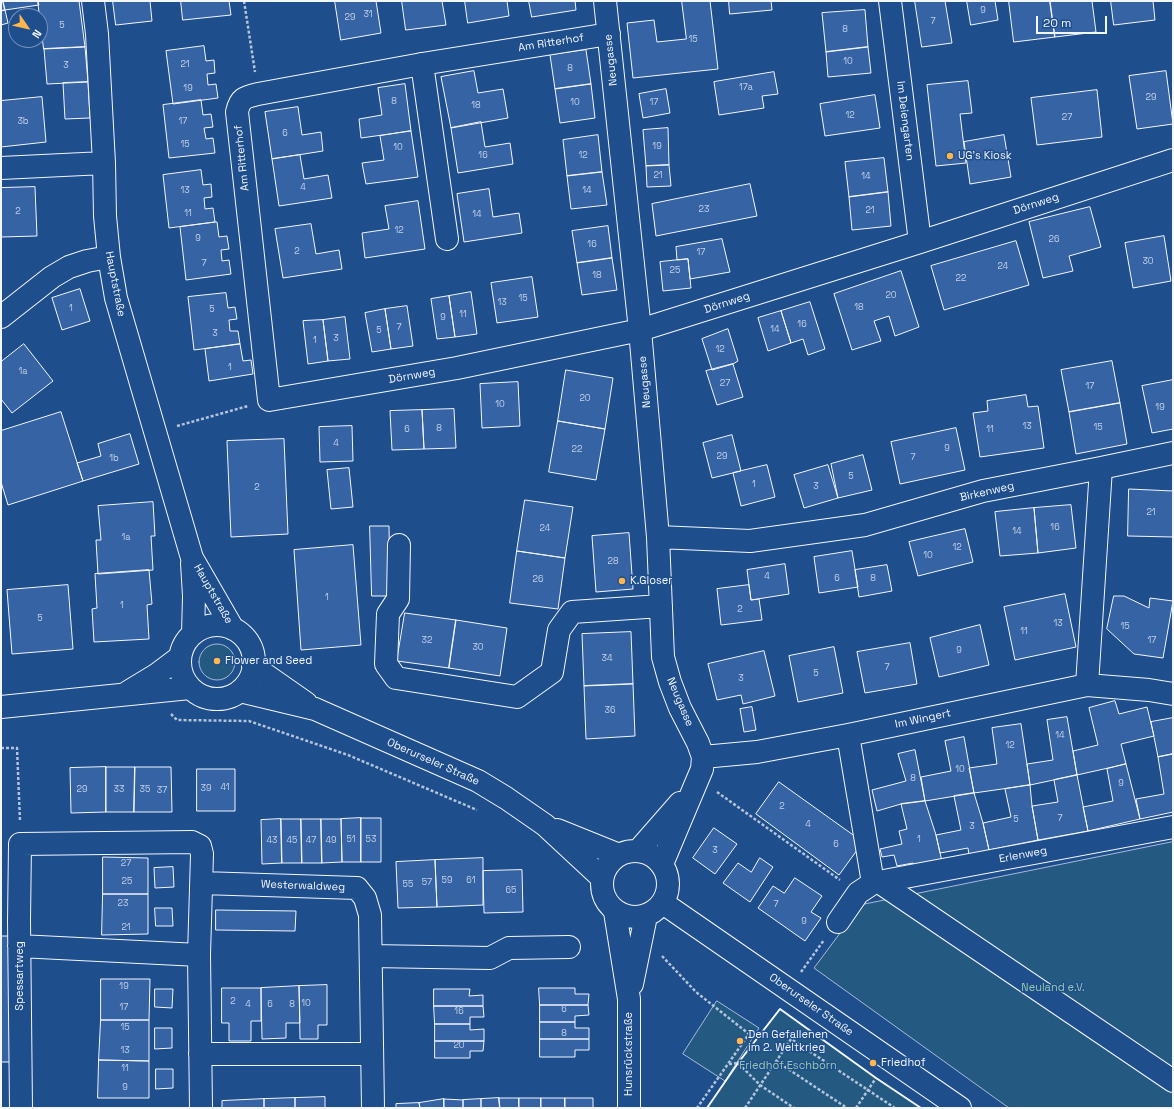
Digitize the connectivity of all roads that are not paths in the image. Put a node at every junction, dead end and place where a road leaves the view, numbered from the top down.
1 (93, 1) edge
2 (605, 1) edge
3 (890, 1) edge
4 (609, 34) junction
5 (422, 64) junction
6 (1173, 160) edge
7 (104, 163) junction
8 (1, 168) edge
9 (447, 239) dead end
10 (920, 242) junction
11 (109, 257) junction
12 (1, 317) edge
13 (640, 330) junction
14 (269, 400) joint
15 (1173, 453) edge
16 (1101, 468) junction
17 (658, 537) junction
18 (399, 545) dead end
19 (192, 558) junction
20 (661, 606) junction
21 (233, 629) junction
22 (193, 634) junction
23 (180, 657) junction
24 (253, 666) junction
25 (1087, 685) junction
26 (190, 688) junction
27 (240, 692) junction
28 (1173, 694) edge
29 (123, 695) junction
30 (1, 707) edge
31 (315, 710) junction
32 (848, 735) junction
33 (698, 773) junction
34 (545, 825) junction
35 (1173, 826) edge
36 (629, 853) junction
37 (662, 864) junction
38 (602, 878) junction
39 (202, 883) junction
40 (870, 886) junction
41 (663, 902) junction
42 (615, 912) junction
43 (646, 916) junction
44 (838, 922) road end
45 (19, 946) junction
46 (569, 947) dead end
47 (199, 955) junction
48 (371, 956) junction
49 (630, 999) junction
50 (200, 1054) junction
51 (371, 1054) junction
52 (1173, 1081) edge
53 (21, 1108) edge
54 (201, 1108) edge
55 (373, 1108) edge
56 (629, 1108) edge
57 (960, 1108) edge

1 - 7 street, Hauptstraße
2 - 4 street, Neugasse
3 - 10 street, Im Deiengarten
4 - 5 street, Am Ritterhof
4 - 13 street, Neugasse
5 - 9 street
5 - 14 street, Am Ritterhof
6 - 10 street, Dörnweg
7 - 8 street
7 - 11 street, Hauptstraße
10 - 13 street, Dörnweg
11 - 12 street
11 - 19 street, Hauptstraße
13 - 14 street, Dörnweg
13 - 17 street, Neugasse
15 - 16 street, Birkenweg
16 - 17 street, Birkenweg
16 - 25 street
17 - 20 street, Neugasse
18 - 20 street
19 - 21 street, Hauptstraße
19 - 22 street, Hauptstraße
20 - 33 street, Neugasse
21 - 22 street
21 - 24 street
22 - 23 street
23 - 26 street
23 - 29 street
24 - 27 street
24 - 31 street, Oberurseler Straße
25 - 28 street, Im Wingert
25 - 32 street, Im Wingert
26 - 27 street
26 - 29 street
27 - 31 street, Oberurseler Straße
29 - 30 street
31 - 34 street, Oberurseler Straße
32 - 33 street, Im Wingert
32 - 40 street
33 - 36 street
33 - 37 street
34 - 36 street, Oberurseler Straße
34 - 38 street, Oberurseler Straße
35 - 40 street, Erlenweg
36 - 37 street
36 - 38 street
37 - 41 street
38 - 42 street
39 - 45 street, Spessartweg
39 - 47 street
39 - 48 street, Westerwaldweg
40 - 44 street
40 - 52 street
41 - 43 street
41 - 57 street, Oberurseler Straße
42 - 43 street
42 - 49 street, Hunsrückstraße
43 - 49 street, Hunsrückstraße
45 - 47 street
45 - 53 street, Spessartweg
46 - 48 street
47 - 50 street
48 - 51 street, Westerwaldweg
49 - 56 street, Hunsrückstraße
50 - 51 street
50 - 54 street
51 - 55 street, Westerwaldweg

